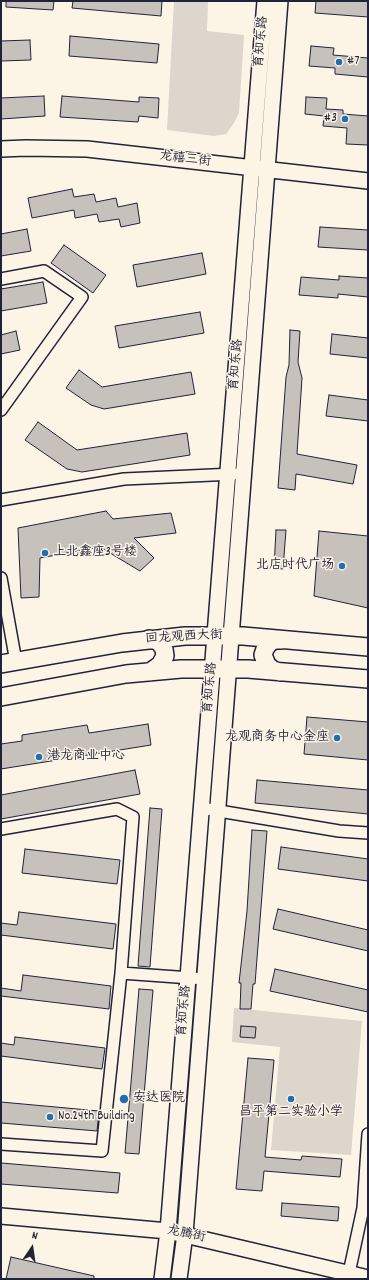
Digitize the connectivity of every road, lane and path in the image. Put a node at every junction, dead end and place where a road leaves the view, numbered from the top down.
1 (265, 1) edge
2 (280, 1) edge
3 (1, 149) edge
4 (252, 168) junction
5 (267, 169) junction
6 (368, 181) edge
7 (1, 279) edge
8 (1, 410) edge
9 (228, 474) junction
10 (244, 474) junction
11 (1, 500) edge
12 (1, 578) edge
13 (223, 635) junction
14 (149, 639) junction
15 (282, 640) junction
16 (368, 647) edge
17 (8, 663) edge
18 (221, 668) junction
19 (150, 672) junction
20 (280, 672) junction
21 (368, 679) edge
22 (1, 697) edge
23 (202, 808) junction
24 (218, 810) junction
25 (1, 829) edge
26 (368, 833) edge
27 (121, 973) junction
28 (188, 978) junction
29 (205, 979) junction
30 (368, 1134) edge
31 (1, 1144) edge
32 (1, 1216) edge
33 (168, 1230) junction
34 (185, 1234) junction
35 (349, 1273) junction
36 (368, 1278) edge
37 (162, 1279) edge
38 (179, 1279) edge

1 - 4 main road, 育知东路
2 - 5 main road, 育知东路
3 - 4 main road, 龙禧三街
4 - 5 main road, 龙禧三街
4 - 9 main road, 育知东路
5 - 6 main road, 龙禧三街
5 - 10 main road, 育知东路
7 - 8 street
9 - 10 street
9 - 11 street
9 - 13 main road, 育知东路
10 - 13 main road, 育知东路
12 - 17 street
13 - 14 main road, 回龙观西大街
13 - 15 main road, 回龙观西大街
13 - 18 main road, 育知东路
14 - 17 main road, 回龙观西大街
14 - 19 main road
15 - 16 main road, 回龙观西大街
15 - 20 main road
18 - 19 main road
18 - 20 main road
18 - 23 main road, 育知东路
18 - 24 main road, 育知东路
19 - 22 main road
20 - 21 main road
23 - 24 street
23 - 28 main road, 育知东路
24 - 26 street
24 - 29 main road, 育知东路
25 - 27 street
27 - 28 street
27 - 31 street
28 - 29 street
28 - 33 main road, 育知东路
29 - 34 main road, 育知东路
30 - 35 street
32 - 33 main road, 龙腾街
33 - 34 main road, 龙腾街
33 - 37 main road, 育知东路
34 - 35 main road, 龙腾街
34 - 38 main road, 育知东路
35 - 36 main road, 龙腾街

